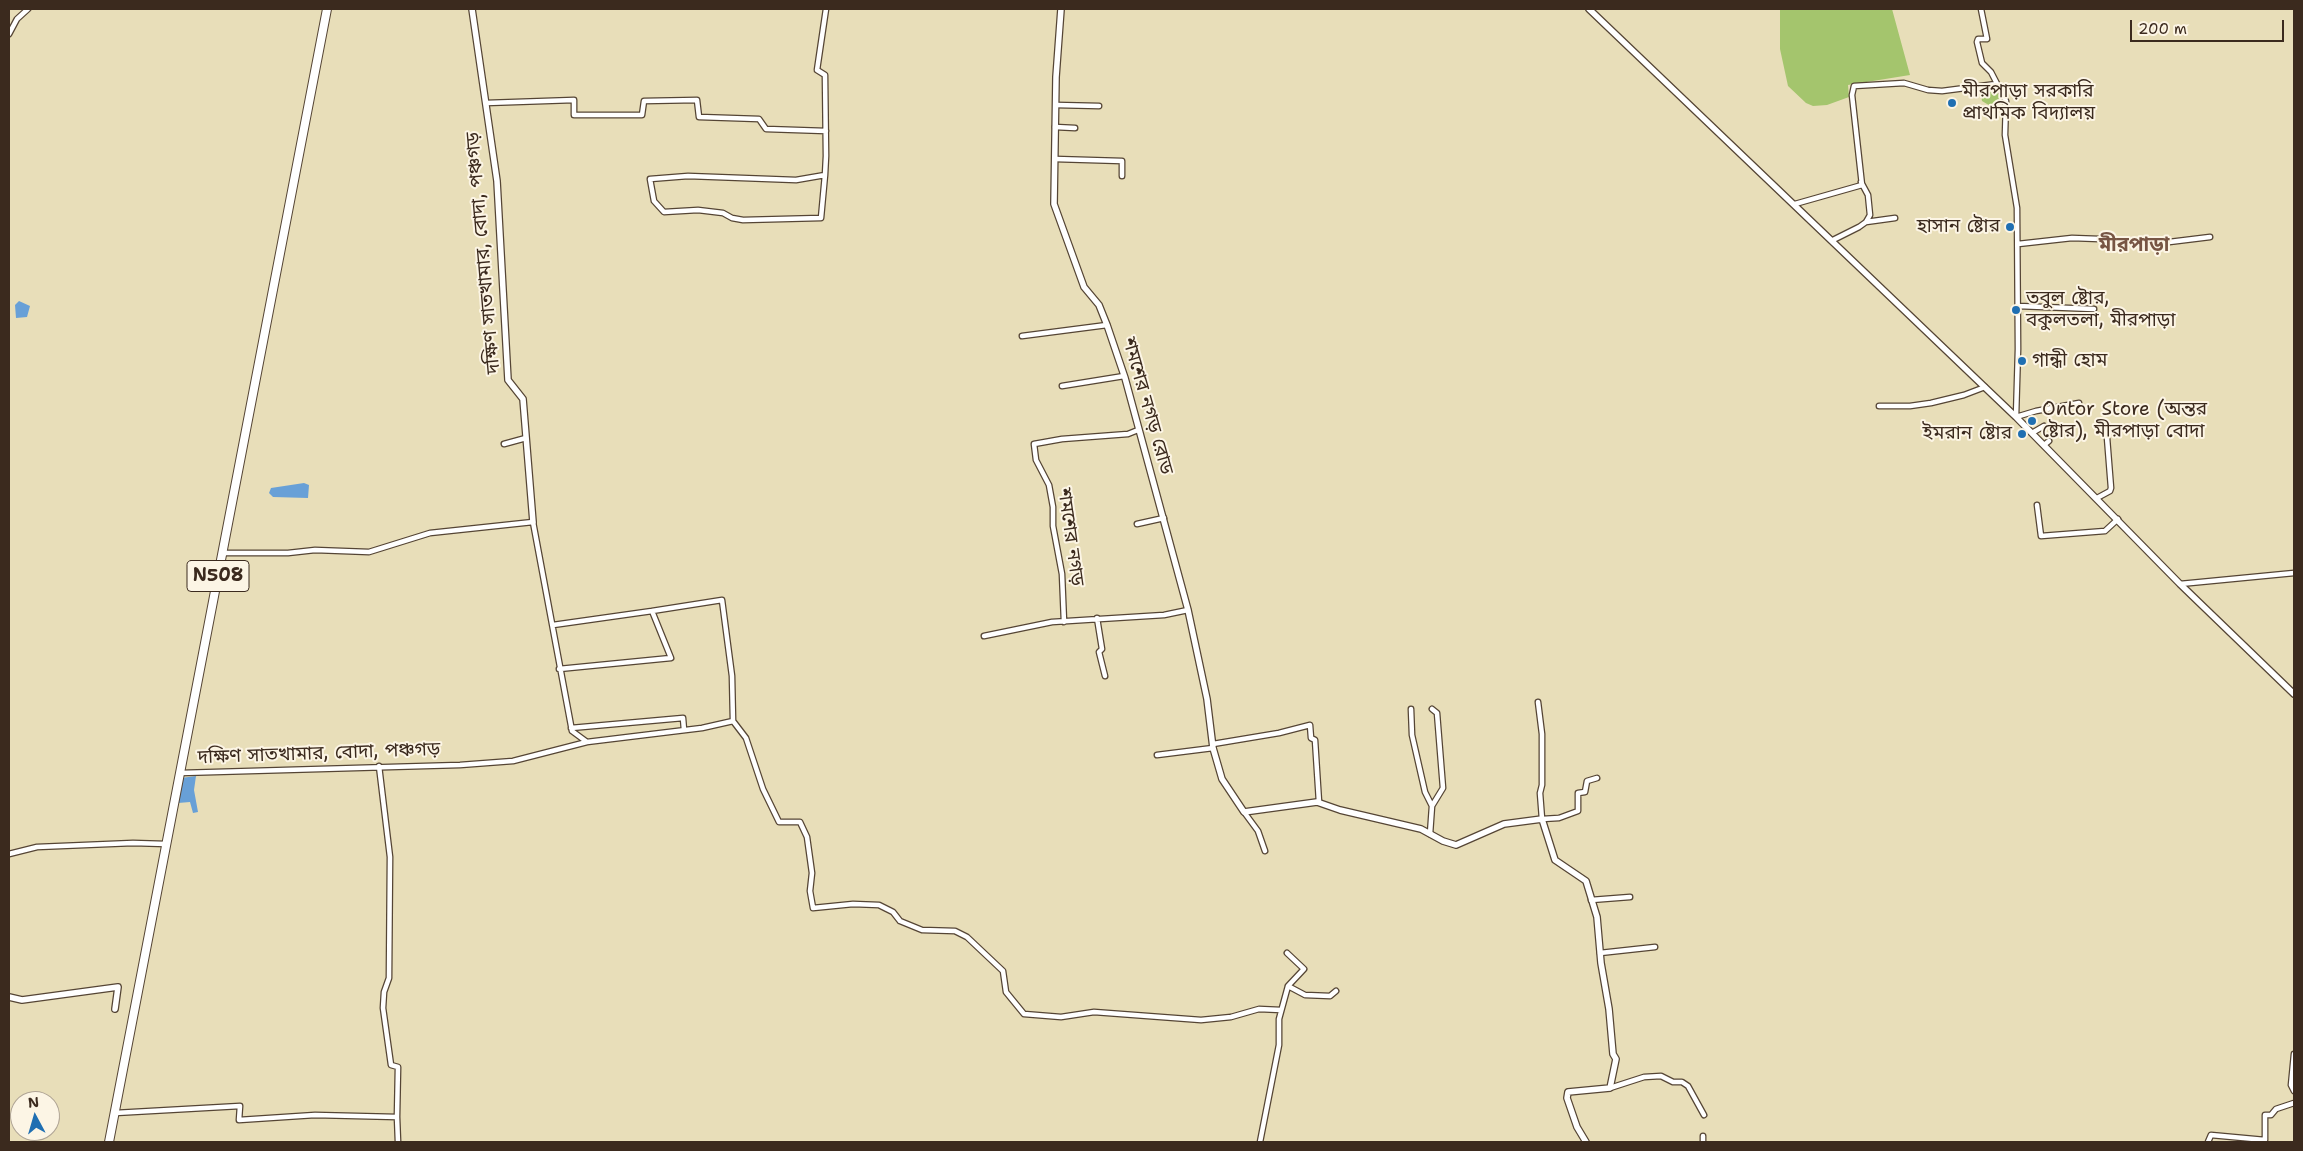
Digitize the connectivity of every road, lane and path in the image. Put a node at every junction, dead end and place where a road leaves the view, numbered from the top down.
1 (28, 9) edge
2 (327, 9) edge
3 (472, 9) edge
4 (826, 9) edge
5 (1061, 9) edge
6 (1589, 9) edge
7 (1981, 9) edge
8 (9, 34) edge
9 (1996, 84) junction
10 (486, 103) junction
11 (1056, 105) junction
12 (1099, 106) dead end
13 (1055, 127) junction
14 (1075, 128) dead end
15 (826, 131) junction
16 (1055, 159) junction
17 (825, 175) junction
18 (1122, 176) dead end
19 (1861, 182) junction
20 (1795, 204) junction
21 (1895, 218) dead end
22 (1866, 222) junction
23 (2210, 237) dead end
24 (1833, 240) junction
25 (2018, 244) junction
26 (2018, 306) junction
27 (2094, 309) dead end
28 (1108, 325) junction
29 (1022, 336) dead end
30 (1124, 376) junction
31 (1062, 386) dead end
32 (1985, 387) junction
33 (2079, 403) dead end
34 (1879, 406) dead end
35 (2016, 417) junction
36 (2106, 424) dead end
37 (2044, 426) dead end
38 (1138, 430) junction
39 (2032, 433) junction
40 (526, 438) junction
41 (504, 444) dead end
42 (2097, 498) junction
43 (2037, 505) dead end
44 (1164, 518) junction
45 (2118, 519) junction
46 (533, 522) junction
47 (1137, 524) dead end
48 (223, 553) junction
49 (2294, 573) edge
50 (2180, 584) junction
51 (1188, 610) junction
52 (652, 611) junction
53 (1097, 618) junction
54 (1064, 622) junction
55 (553, 625) junction
56 (984, 636) dead end
57 (560, 669) junction
58 (1105, 676) dead end
59 (2294, 694) edge
60 (1538, 702) dead end
61 (1411, 709) dead end
62 (1432, 709) dead end
63 (733, 721) junction
64 (572, 728) junction
65 (684, 730) junction
66 (586, 742) junction
67 (1213, 746) junction
68 (1157, 755) dead end
69 (379, 766) junction
70 (180, 773) junction
71 (1597, 778) dead end
72 (1319, 802) junction
73 (1432, 806) junction
74 (1243, 811) junction
75 (1542, 819) junction
76 (1430, 834) junction
77 (166, 844) junction
78 (1265, 851) dead end
79 (9, 854) edge
80 (1630, 897) dead end
81 (1592, 900) junction
82 (1655, 947) dead end
83 (1287, 952) dead end
84 (1600, 953) junction
85 (1288, 986) junction
86 (1336, 991) dead end
87 (9, 997) edge
88 (115, 1009) dead end
89 (1281, 1010) junction
90 (2294, 1054) edge
91 (1610, 1088) junction
92 (2294, 1091) edge
93 (2294, 1103) edge
94 (115, 1113) junction
95 (1704, 1115) dead end
96 (397, 1116) junction
97 (1703, 1136) dead end
98 (109, 1142) edge
99 (398, 1142) edge
100 (1260, 1142) edge
101 (1586, 1142) edge
102 (1703, 1142) edge
103 (2208, 1142) edge

1 - 8 street
2 - 48 highway, N508
3 - 10 street, দক্ষিণ সাতখামার, বোদা, পঞ্চগড়
4 - 15 street
5 - 11 street, শমশের নগড় রোড
6 - 20 street
7 - 9 street
9 - 19 street
9 - 25 street
10 - 15 street
10 - 40 street, দক্ষিণ সাতখামার, বোদা, পঞ্চগড়
11 - 12 street
11 - 13 street, শমশের নগড় রোড
13 - 14 street
13 - 16 street, শমশের নগড় রোড
15 - 17 street
16 - 18 street
16 - 28 street, শমশের নগড় রোড
17 - 17 street
19 - 20 street
19 - 22 street
20 - 24 street
21 - 22 street
22 - 24 street
23 - 25 street
24 - 32 street
25 - 26 street
26 - 27 street
26 - 35 street
28 - 29 street
28 - 30 street, শমশের নগড় রোড
30 - 31 street
30 - 38 street, শমশের নগড় রোড
32 - 34 street
32 - 35 street
33 - 35 street
35 - 39 street
36 - 42 street
37 - 39 street
38 - 44 street, শমশের নগড় রোড
38 - 54 street, শমশের নগড়
39 - 42 street
40 - 41 street
40 - 46 street, দক্ষিণ সাতখামার, বোদা, পঞ্চগড়
42 - 45 street
43 - 45 street
44 - 47 street
44 - 51 street, শমশের নগড় রোড
45 - 50 street
46 - 48 street
46 - 55 street, দক্ষিণ সাতখামার, বোদা, পঞ্চগড়
48 - 70 highway, N508
49 - 50 street
50 - 59 street
51 - 53 street
51 - 67 street, শমশের নগড় রোড
52 - 55 street
52 - 57 street
52 - 63 street
53 - 54 street
53 - 58 street
54 - 56 street
55 - 57 street, দক্ষিণ সাতখামার, বোদা, পঞ্চগড়
57 - 64 street, দক্ষিণ সাতখামার, বোদা, পঞ্চগড়
60 - 75 street
61 - 73 street
62 - 73 street
63 - 65 street
63 - 89 street
64 - 65 street
64 - 66 street
65 - 66 street
66 - 69 street, দক্ষিণ সাতখামার, বোদা, পঞ্চগড়
67 - 68 street
67 - 72 street
67 - 74 street, শমশের নগড় রোড
69 - 70 street, দক্ষিণ সাতখামার, বোদা, পঞ্চগড়
69 - 96 street
70 - 77 highway, N508
71 - 75 street
72 - 74 street
72 - 76 street
73 - 76 street
74 - 78 street
75 - 76 street
75 - 81 street
77 - 79 street
77 - 94 highway, N508
80 - 81 street
81 - 84 street
82 - 84 street
83 - 85 street
84 - 91 street
85 - 86 street
85 - 89 street
87 - 88 street
89 - 100 street
90 - 92 street
91 - 95 street
91 - 101 street
93 - 103 street
94 - 96 street
94 - 98 highway, N508
96 - 99 street
97 - 102 street

